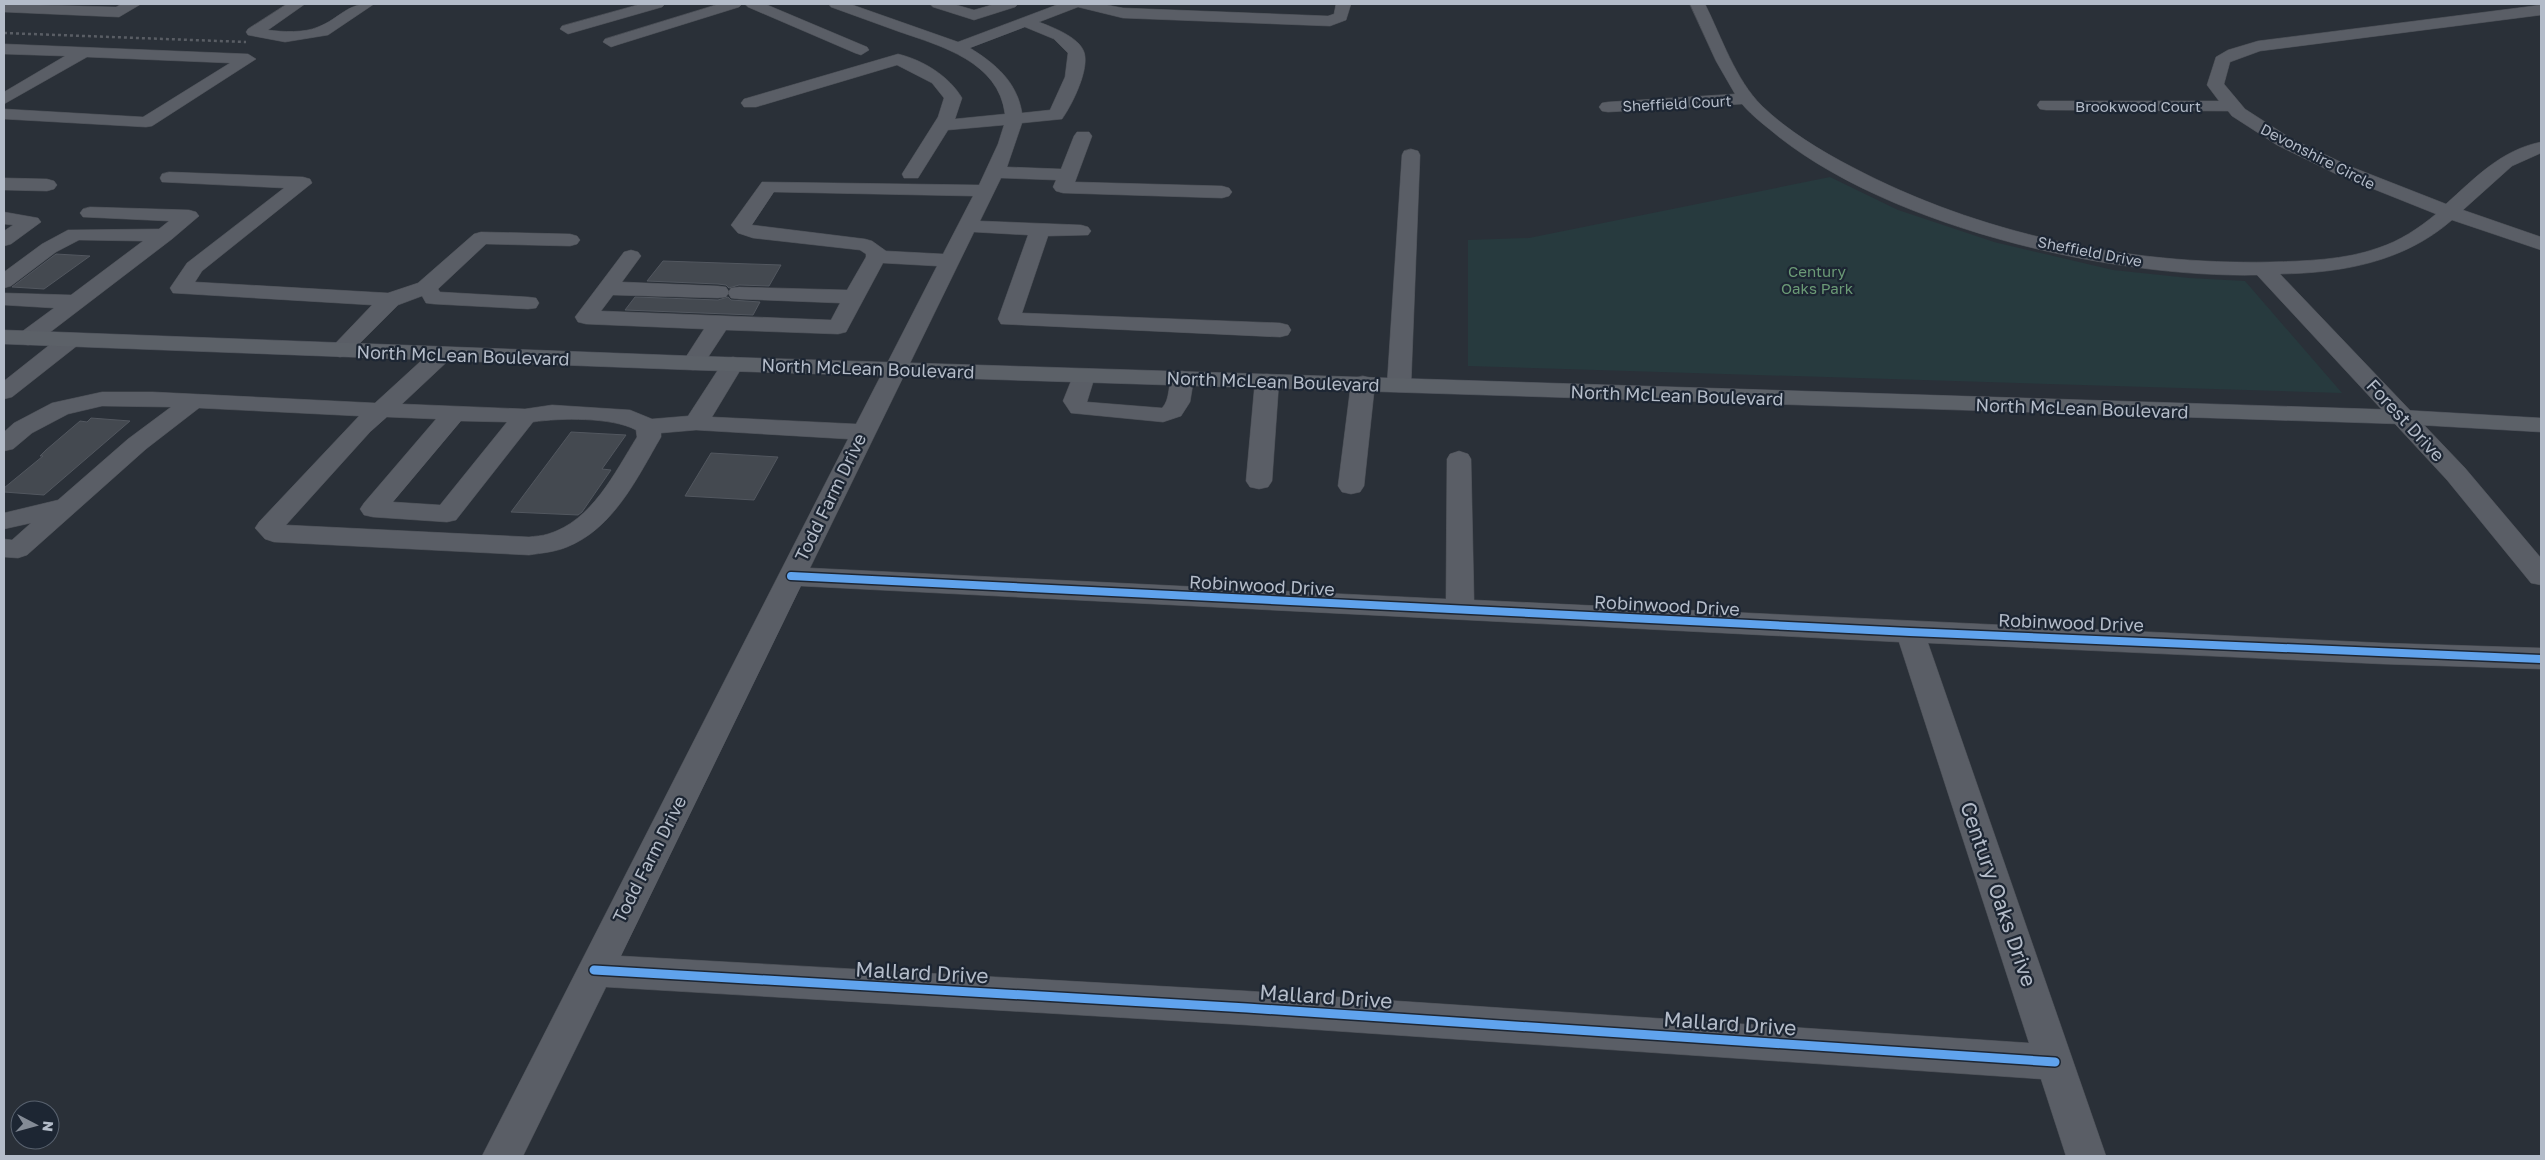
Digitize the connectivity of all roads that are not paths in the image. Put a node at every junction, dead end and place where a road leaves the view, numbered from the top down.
1 (133, 4) edge
2 (298, 4) edge
3 (366, 4) edge
4 (657, 4) edge
5 (734, 4) edge
6 (753, 4) edge
7 (836, 4) edge
8 (938, 4) edge
9 (1010, 4) edge
10 (1072, 4) edge
11 (1083, 4) edge
12 (1343, 4) edge
13 (1698, 4) edge
14 (4, 7) edge
15 (1128, 8) edge
16 (2541, 10) edge
17 (883, 12) edge
18 (1026, 22) junction
19 (568, 29) dead end
20 (833, 37) junction
21 (285, 38) junction
22 (611, 42) dead end
23 (4, 49) edge
24 (861, 50) dead end
25 (965, 51) junction
26 (84, 52) junction
27 (248, 59) junction
28 (924, 70) junction
29 (4, 98) edge
30 (1746, 99) junction
31 (750, 103) dead end
32 (2046, 105) dead end
33 (2229, 106) junction
34 (1608, 107) dead end
35 (4, 114) edge
36 (1014, 120) junction
37 (942, 125) junction
38 (1083, 136) dead end
39 (2541, 147) edge
40 (1411, 155) dead end
41 (993, 172) junction
42 (911, 174) dead end
43 (1068, 175) junction
44 (169, 178) dead end
45 (4, 184) edge
46 (47, 185) dead end
47 (984, 191) junction
48 (1222, 192) dead end
49 (2449, 212) junction
50 (90, 213) dead end
51 (4, 219) edge
52 (967, 226) junction
53 (1040, 229) junction
54 (4, 231) edge
55 (1081, 231) dead end
56 (165, 235) junction
57 (4, 240) edge
58 (570, 240) dead end
59 (2541, 244) edge
60 (631, 256) dead end
61 (876, 257) junction
62 (950, 260) junction
63 (2264, 270) junction
64 (4, 282) edge
65 (426, 288) junction
66 (607, 288) junction
67 (718, 292) dead end
68 (740, 293) dead end
69 (854, 297) junction
70 (4, 299) edge
71 (390, 300) junction
72 (75, 302) junction
73 (528, 303) dead end
74 (719, 323) junction
75 (1280, 330) dead end
76 (4, 337) edge
77 (28, 338) junction
78 (70, 340) junction
79 (340, 350) junction
80 (442, 354) junction
81 (692, 363) junction
82 (733, 364) junction
83 (896, 368) junction
84 (1083, 376) junction
85 (1182, 378) junction
86 (1267, 381) junction
87 (1363, 383) junction
88 (1399, 384) junction
89 (4, 392) edge
90 (194, 401) junction
91 (382, 410) junction
92 (455, 413) junction
93 (525, 416) junction
94 (2402, 417) junction
95 (696, 424) junction
96 (2541, 425) edge
97 (648, 427) junction
98 (863, 432) junction
99 (5, 444) edge
100 (1459, 458) dead end
101 (1259, 482) dead end
102 (1351, 486) dead end
103 (69, 506) junction
104 (4, 521) edge
105 (4, 548) edge
106 (791, 576) junction
107 (2541, 576) edge
108 (1460, 610) junction
109 (1910, 632) junction
110 (2541, 658) edge
111 (594, 970) junction
112 (2056, 1062) junction
113 (502, 1156) edge
114 (2086, 1156) edge

1 - 14 street
2 - 21 street
3 - 21 street
4 - 19 street
5 - 22 street
6 - 20 street
7 - 17 street, Todd Farm Drive
8 - 9 street
10 - 18 street
11 - 15 street
12 - 15 street
13 - 30 street, Sheffield Drive
16 - 33 street, Devonshire Circle
17 - 20 street
17 - 25 street, Todd Farm Drive
18 - 25 street
18 - 36 street
20 - 24 street
21 - 27 street
23 - 26 street
25 - 28 street
25 - 36 street, Todd Farm Drive
26 - 27 street
26 - 29 street
27 - 35 street
28 - 31 street
28 - 37 street
30 - 34 street, Sheffield Court
30 - 63 street, Sheffield Drive
32 - 33 street, Brookwood Court
33 - 49 street, Devonshire Circle
36 - 37 street
36 - 41 street, Todd Farm Drive
37 - 42 street
38 - 43 street
39 - 49 street, Sheffield Drive
40 - 88 street
41 - 43 street
41 - 47 street, Todd Farm Drive
43 - 48 street
44 - 71 street
45 - 46 street
47 - 52 street, Todd Farm Drive
47 - 61 street
49 - 59 street, Devonshire Circle
49 - 63 street, Sheffield Drive
50 - 56 street
51 - 54 street
51 - 57 street
52 - 53 street
52 - 62 street, Todd Farm Drive
53 - 55 street
53 - 75 street
56 - 64 street
56 - 72 street
58 - 65 street
60 - 66 street
61 - 62 street
61 - 69 street
62 - 83 street, Todd Farm Drive
63 - 94 street, Forest Drive
65 - 71 street
65 - 73 street
66 - 67 street
66 - 74 street
68 - 69 street
69 - 74 street
70 - 72 street
71 - 79 street
72 - 77 street
74 - 81 street
76 - 77 main road, North McLean Boulevard
77 - 78 main road, North McLean Boulevard
78 - 79 main road, North McLean Boulevard
78 - 89 street
79 - 80 main road, North McLean Boulevard
80 - 81 main road, North McLean Boulevard
80 - 91 street
81 - 82 main road, North McLean Boulevard
82 - 83 main road, North McLean Boulevard
82 - 95 street
83 - 84 main road, North McLean Boulevard
83 - 98 street, Todd Farm Drive
84 - 85 main road, North McLean Boulevard
84 - 85 street
85 - 86 main road, North McLean Boulevard
86 - 87 main road, North McLean Boulevard
86 - 101 street
87 - 88 main road, North McLean Boulevard
87 - 102 street
88 - 94 main road, North McLean Boulevard
90 - 91 street
90 - 99 street
90 - 103 street
91 - 92 street
91 - 97 street
92 - 93 street
92 - 93 street
93 - 97 street
94 - 96 main road, North McLean Boulevard
94 - 107 street, Forest Drive
95 - 97 street
95 - 98 street
98 - 106 street, Todd Farm Drive
100 - 108 street
103 - 104 street
103 - 105 street
106 - 108 street, Robinwood Drive
106 - 111 street, Todd Farm Drive
108 - 109 street, Robinwood Drive
109 - 110 street, Robinwood Drive
109 - 112 street, Century Oaks Drive
111 - 112 street, Mallard Drive
111 - 113 street, Todd Farm Drive
112 - 114 street, Century Oaks Drive

